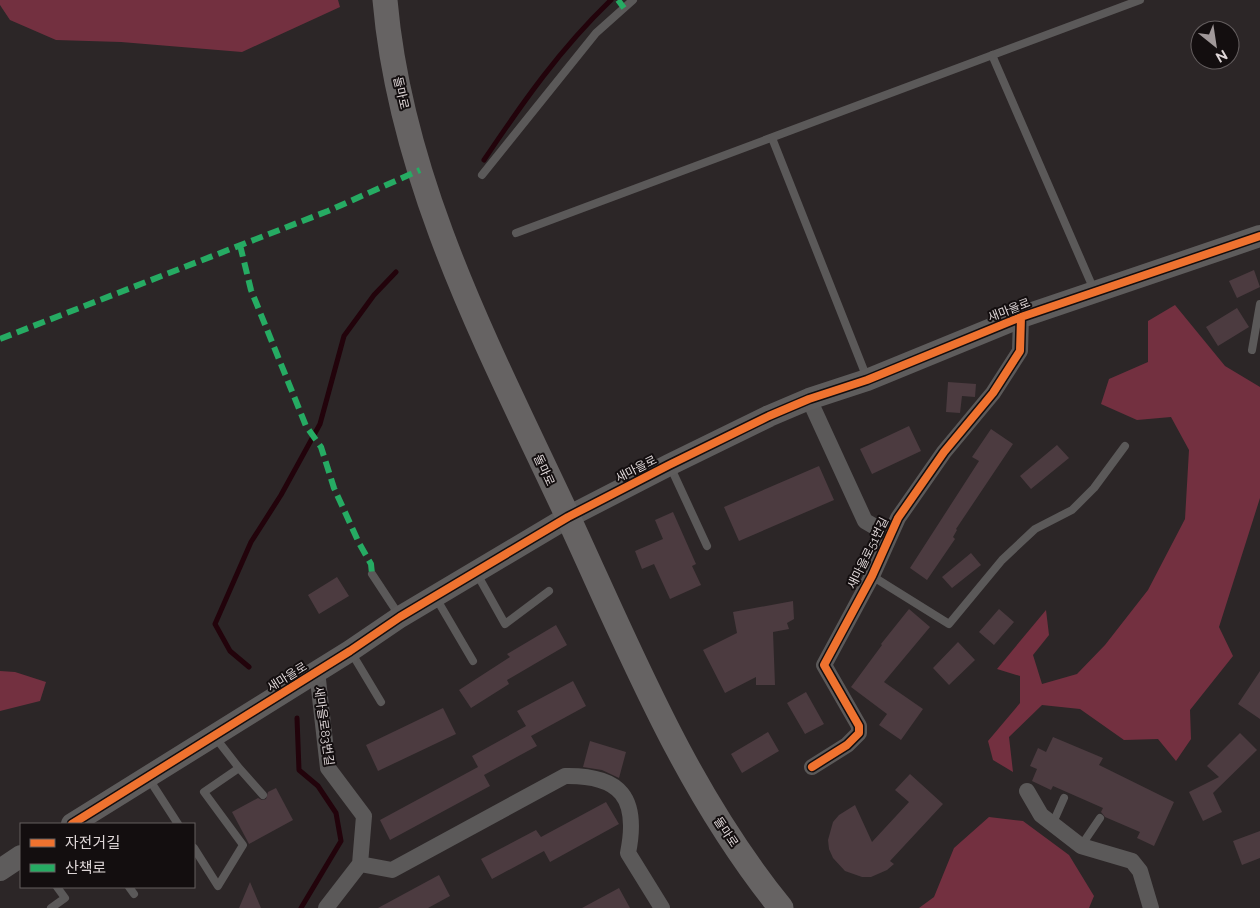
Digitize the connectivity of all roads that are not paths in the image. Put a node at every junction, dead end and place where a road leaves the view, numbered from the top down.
1 (385, 0) edge
2 (633, 0) edge
3 (1140, 0) edge
4 (992, 55) junction
5 (772, 138) junction
6 (482, 175) dead end
7 (516, 233) dead end
8 (1260, 236) edge
9 (1095, 292) junction
10 (1260, 304) edge
11 (1021, 317) junction
12 (1252, 350) dead end
13 (868, 380) junction
14 (809, 399) junction
15 (1125, 446) dead end
16 (669, 464) junction
17 (568, 517) junction
18 (889, 535) junction
19 (707, 546) dead end
20 (476, 572) junction
21 (372, 574) dead end
22 (872, 576) junction
23 (549, 591) dead end
24 (435, 596) junction
25 (400, 617) junction
26 (350, 651) junction
27 (473, 661) dead end
28 (317, 671) junction
29 (381, 702) dead end
30 (215, 736) junction
31 (812, 767) dead end
32 (239, 768) junction
33 (148, 777) junction
34 (1027, 791) dead end
35 (262, 795) dead end
36 (1064, 798) dead end
37 (1100, 818) dead end
38 (80, 822) edge
39 (177, 823) edge
40 (1052, 825) junction
41 (1081, 846) junction
42 (195, 850) edge
43 (20, 857) edge
44 (360, 864) junction
45 (0, 870) edge
46 (58, 888) edge
47 (130, 888) edge
48 (134, 894) dead end
49 (52, 908) edge
50 (326, 908) edge
51 (662, 908) edge
52 (781, 908) edge
53 (1151, 908) edge

1 - 17 main road, 돌마로
2 - 6 lane
3 - 4 lane
4 - 5 lane
4 - 9 lane
5 - 7 lane
5 - 13 lane
8 - 9 street, 새마을로
9 - 11 street, 새마을로
10 - 12 lane
11 - 13 street, 새마을로
11 - 18 street, 새마을로51번길
13 - 14 street, 새마을로
14 - 16 street, 새마을로
14 - 18 street
15 - 22 lane, 새마을로51번길
16 - 17 street, 새마을로
16 - 19 lane
17 - 20 street, 새마을로
17 - 52 main road, 돌마로
18 - 22 street, 새마을로51번길
20 - 23 lane
20 - 24 street, 새마을로
21 - 25 lane
22 - 31 street, 새마을로51번길
24 - 25 street, 새마을로
24 - 27 lane
25 - 26 street, 새마을로
26 - 28 street, 새마을로
26 - 29 lane
28 - 30 street, 새마을로
28 - 44 street, 새마을로83번길
30 - 32 lane
30 - 33 street, 새마을로
32 - 35 lane
32 - 42 lane
33 - 38 street, 새마을로
33 - 39 lane
34 - 40 street
36 - 40 lane
37 - 41 lane
40 - 41 street
41 - 53 street
43 - 45 street
44 - 50 street
44 - 51 street
46 - 49 lane
47 - 48 lane

